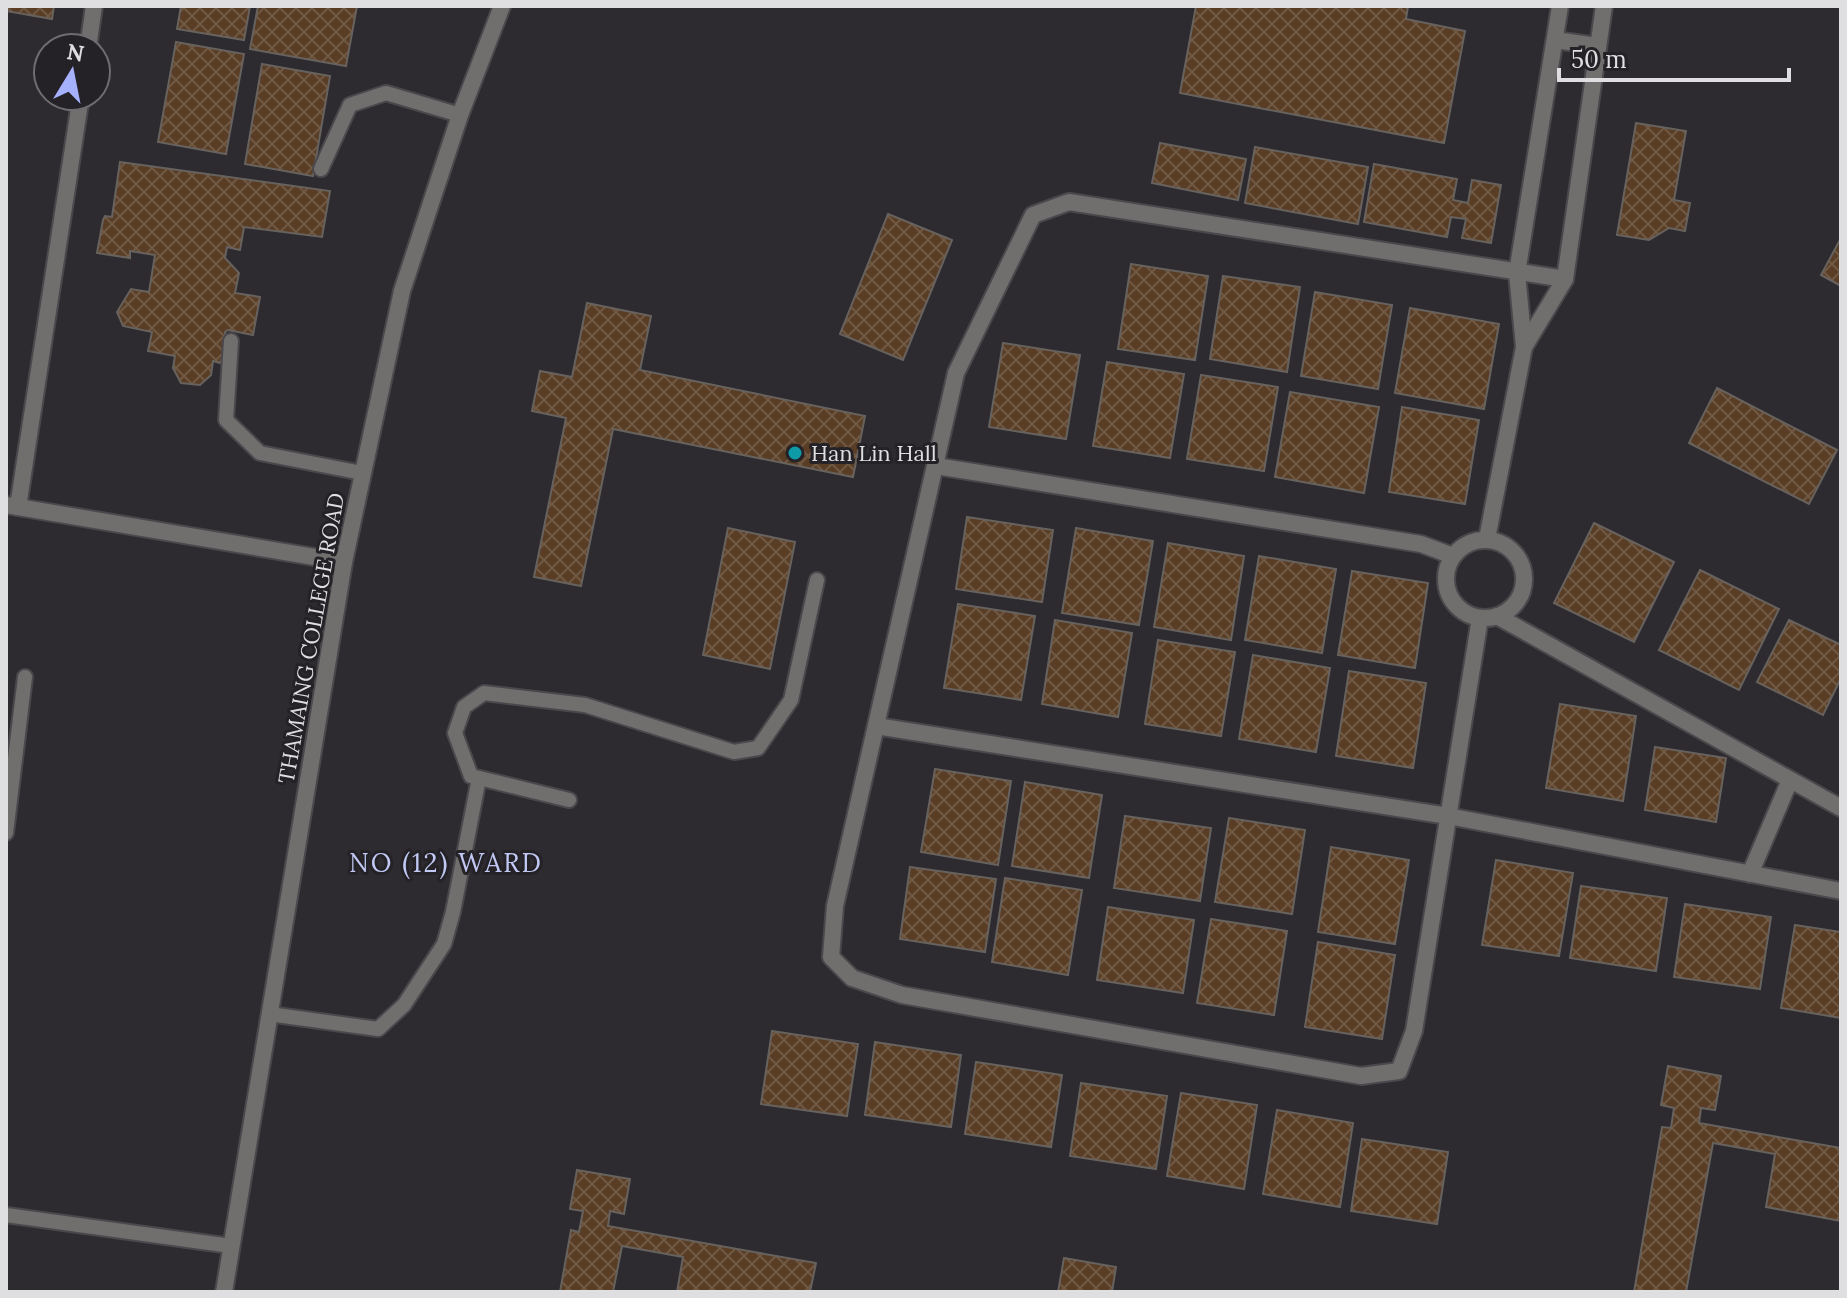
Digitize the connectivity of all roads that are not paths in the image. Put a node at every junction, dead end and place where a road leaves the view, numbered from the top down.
1 (94, 6) edge
2 (502, 6) edge
3 (1560, 6) edge
4 (1604, 6) edge
5 (90, 32) edge
6 (1555, 40) junction
7 (1597, 46) junction
8 (78, 112) edge
9 (460, 115) junction
10 (321, 169) dead end
11 (1517, 273) junction
12 (1565, 279) junction
13 (231, 341) dead end
14 (1524, 347) junction
15 (936, 466) junction
16 (362, 473) junction
17 (12, 506) edge
18 (1487, 539) junction
19 (1453, 556) junction
20 (344, 562) junction
21 (817, 580) dead end
22 (1497, 616) junction
23 (1480, 618) junction
24 (25, 677) dead end
25 (876, 726) junction
26 (479, 778) junction
27 (1790, 780) junction
28 (569, 800) dead end
29 (1841, 808) edge
30 (1448, 816) junction
31 (6, 833) edge
32 (1750, 874) junction
33 (1841, 891) edge
34 (269, 1014) junction
35 (6, 1215) edge
36 (231, 1246) junction
37 (224, 1292) edge

1 - 5 street
2 - 9 street, THAMAING COLLEGE ROAD
3 - 6 street
4 - 7 street
6 - 7 street
6 - 11 street
7 - 12 street
8 - 17 street
9 - 10 lane
9 - 16 street, THAMAING COLLEGE ROAD
11 - 12 street
11 - 14 street
11 - 15 street
12 - 14 street
13 - 16 lane
14 - 18 street
15 - 19 street
15 - 25 street
16 - 20 street, THAMAING COLLEGE ROAD
17 - 20 street
18 - 19 street
18 - 22 street
19 - 23 street
20 - 34 street, THAMAING COLLEGE ROAD
21 - 26 lane
22 - 23 street
22 - 27 street
23 - 30 street
24 - 31 lane
25 - 30 street
25 - 30 street
26 - 28 lane
26 - 34 lane
27 - 29 street
27 - 32 street
30 - 32 street
32 - 33 street
34 - 36 street, THAMAING COLLEGE ROAD
35 - 36 lane
36 - 37 street, THAMAING COLLEGE ROAD

